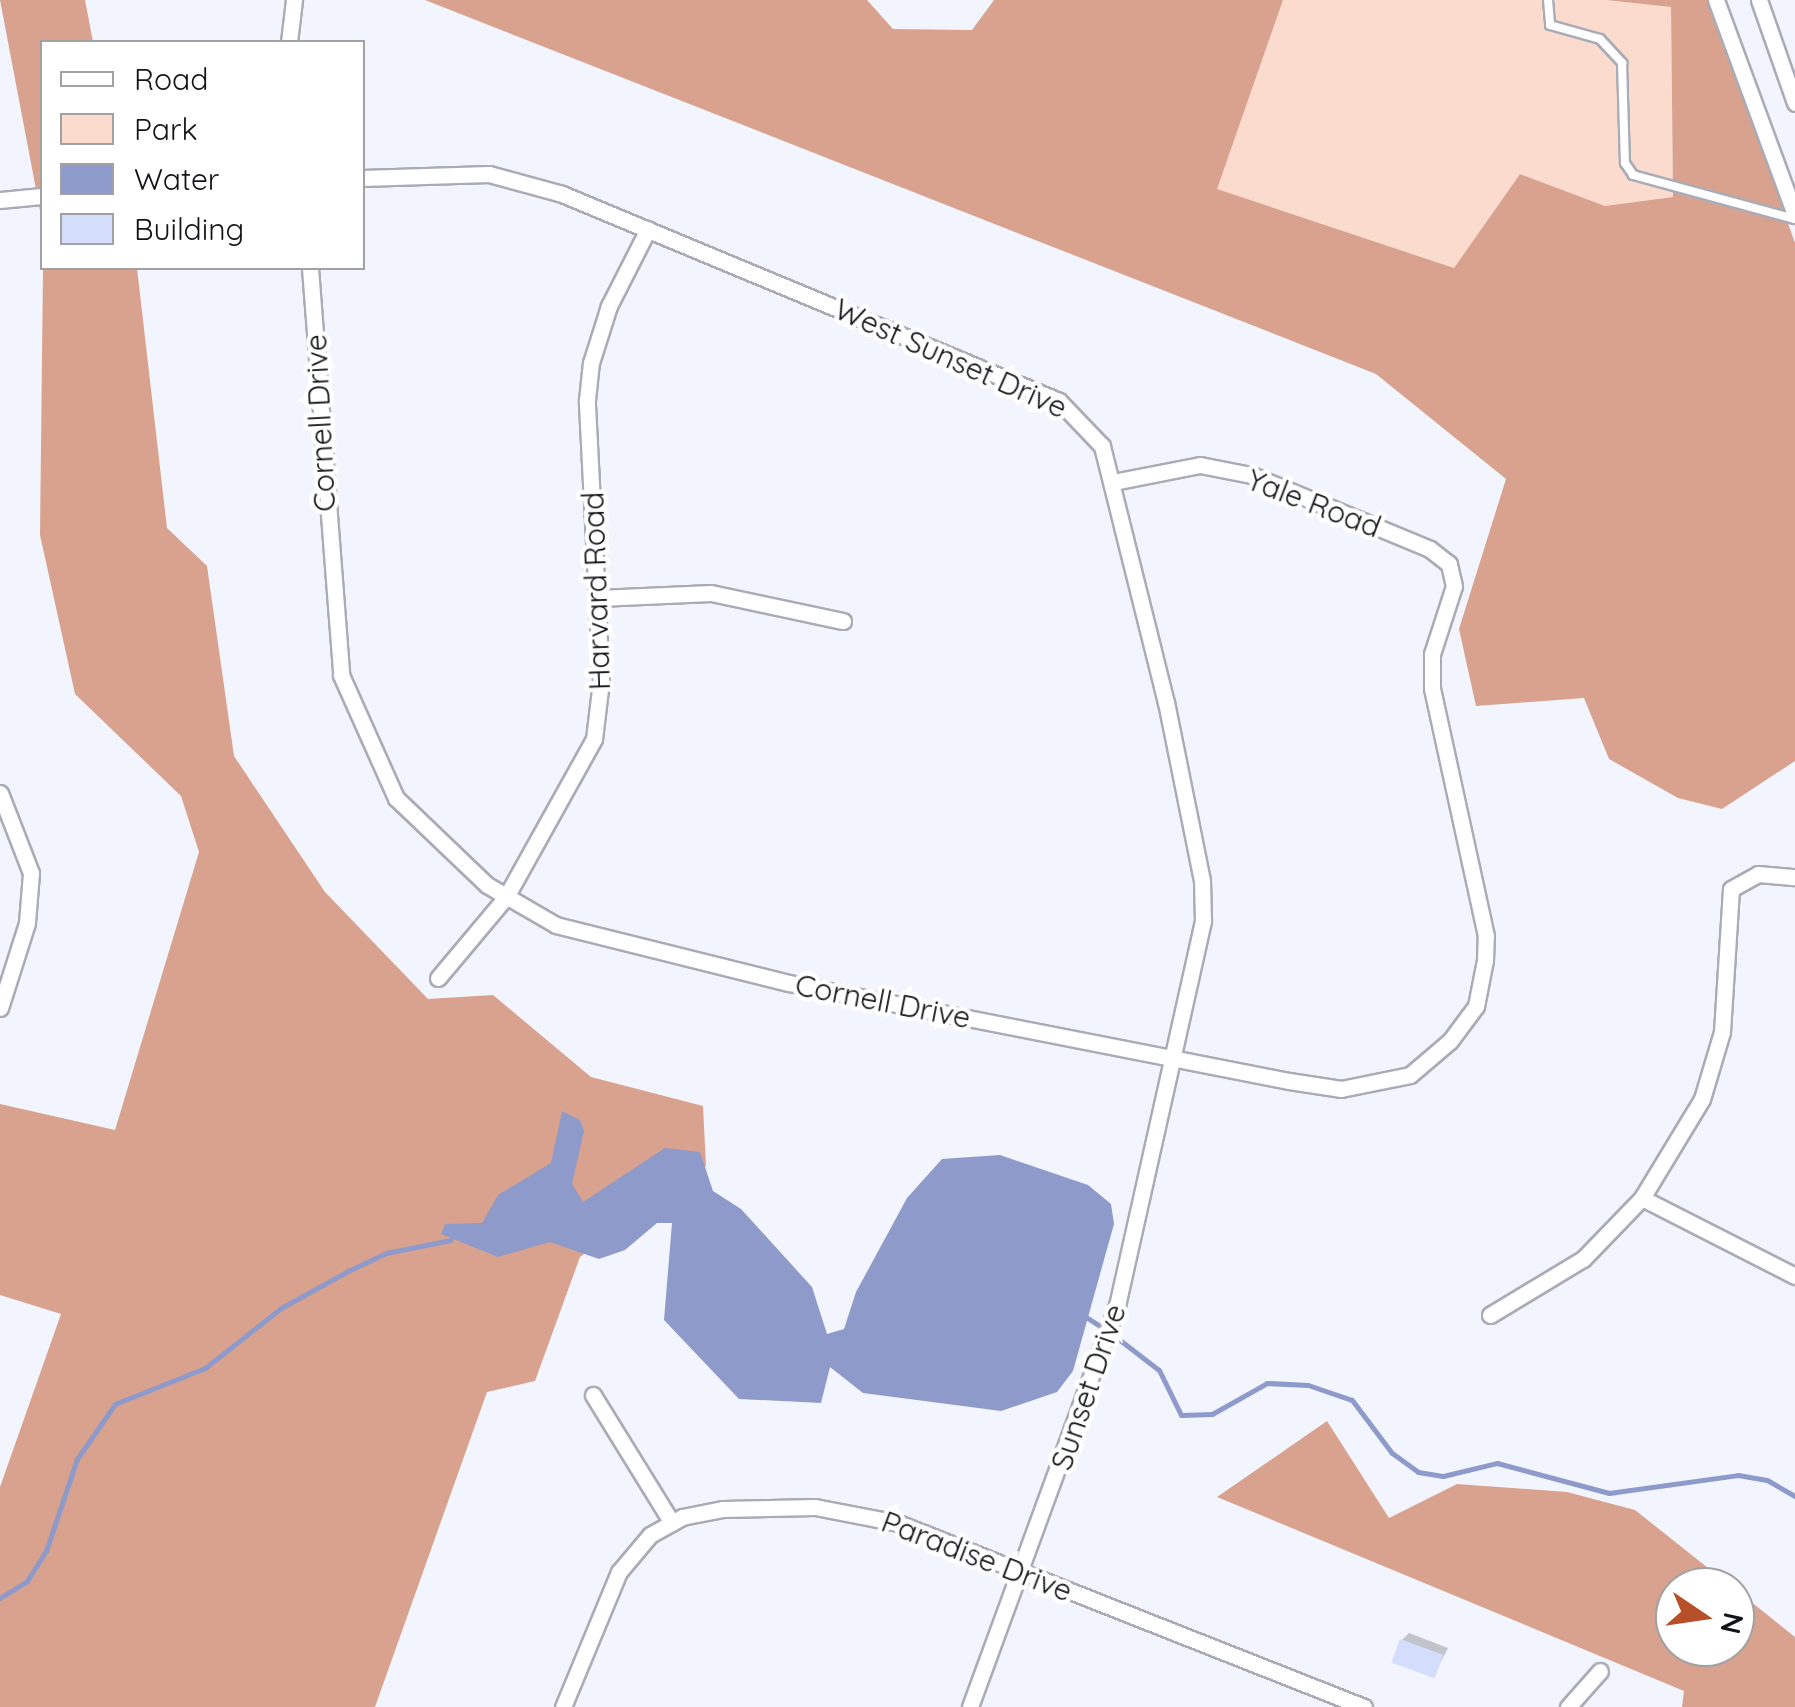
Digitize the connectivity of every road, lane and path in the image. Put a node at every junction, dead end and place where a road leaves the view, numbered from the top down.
1 (294, 0) edge
2 (1548, 0) edge
3 (1716, 0) edge
4 (1759, 0) edge
5 (289, 40) edge
6 (1795, 104) edge
7 (365, 178) edge
8 (40, 196) edge
9 (0, 200) edge
10 (1795, 217) edge
11 (648, 228) junction
12 (310, 270) edge
13 (1113, 482) junction
14 (1449, 564) joint
15 (598, 598) junction
16 (844, 621) dead end
17 (0, 793) edge
18 (1795, 877) edge
19 (506, 897) junction
20 (438, 978) dead end
21 (0, 1008) edge
22 (1173, 1057) junction
23 (1642, 1198) junction
24 (1795, 1276) edge
25 (1490, 1315) dead end
26 (593, 1395) dead end
27 (672, 1522) junction
28 (1022, 1572) junction
29 (1600, 1671) dead end
30 (563, 1707) edge
31 (970, 1707) edge
32 (1364, 1707) edge
33 (1568, 1707) edge

1 - 5 street
2 - 10 lane
3 - 10 street
4 - 6 street
7 - 11 street, West Sunset Drive
8 - 9 street
11 - 13 street, West Sunset Drive
11 - 15 street, Harvard Road
12 - 19 street, Cornell Drive
13 - 14 street, Yale Road
13 - 22 street, West Sunset Drive
14 - 22 street, Cornell Drive
15 - 16 street
15 - 19 street, Harvard Road
17 - 21 street
18 - 23 street
19 - 20 street, Harvard Road
19 - 22 street, Cornell Drive
22 - 28 street, Sunset Drive
23 - 24 street
23 - 25 street
26 - 27 street
27 - 28 street, Paradise Drive
27 - 30 street, Paradise Drive
28 - 31 street, Sunset Drive
28 - 32 street, Paradise Drive
29 - 33 street

